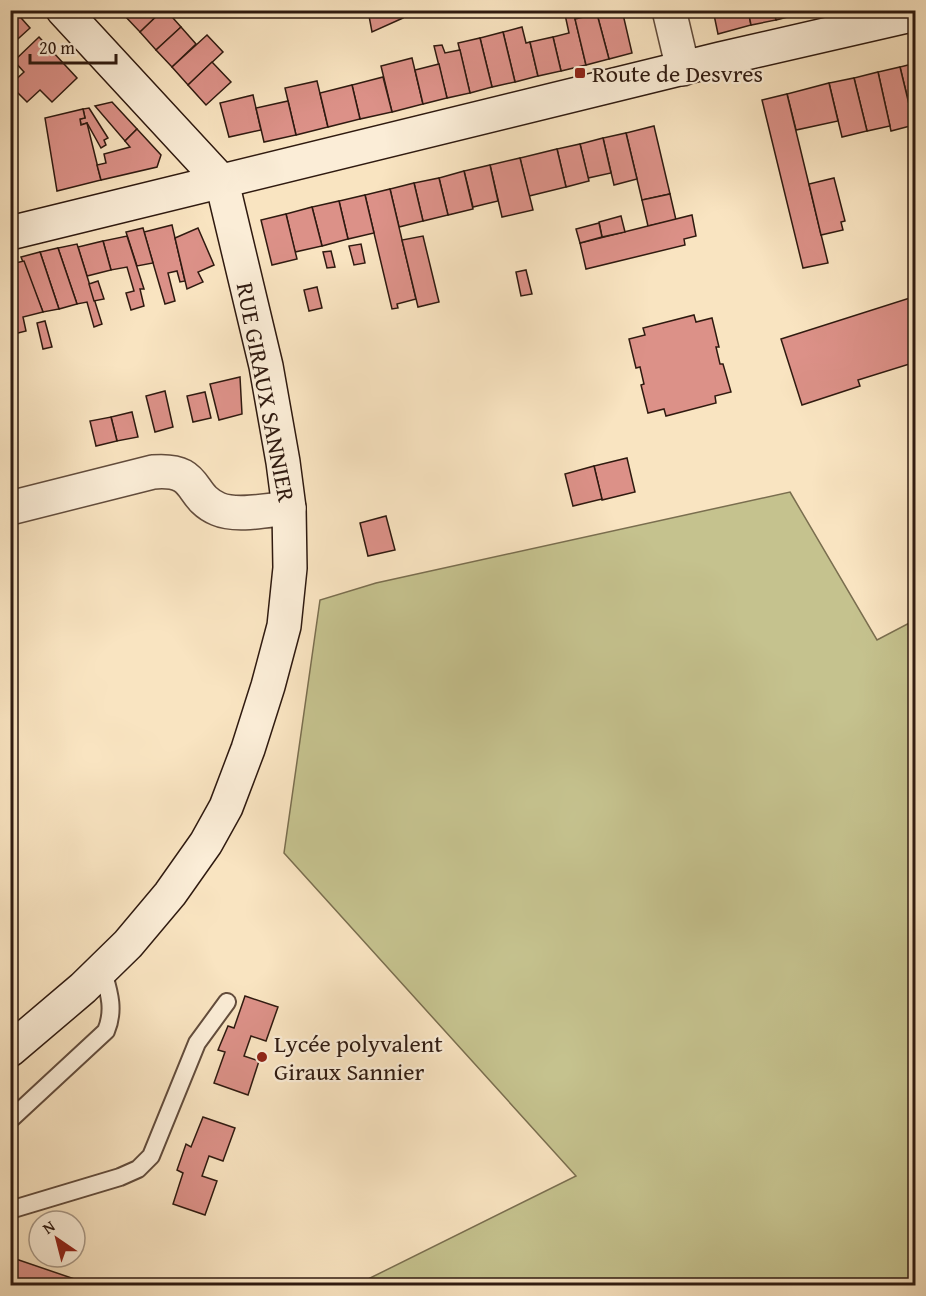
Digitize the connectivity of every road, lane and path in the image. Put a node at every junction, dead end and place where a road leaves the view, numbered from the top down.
1 (63, 10) edge
2 (669, 10) edge
3 (915, 14) edge
4 (683, 69) junction
5 (222, 182) junction
6 (10, 233) edge
7 (10, 508) edge
8 (289, 508) junction
9 (103, 971) junction
10 (227, 1002) dead end
11 (10, 1050) edge
12 (10, 1120) edge
13 (10, 1210) edge

1 - 5 street
2 - 4 street
3 - 4 street
4 - 5 street
5 - 6 street
5 - 8 street, RUE GIRAUX SANNIER
7 - 8 street
8 - 9 street, RUE GIRAUX SANNIER
9 - 11 street, RUE GIRAUX SANNIER
9 - 12 lane
10 - 13 lane

